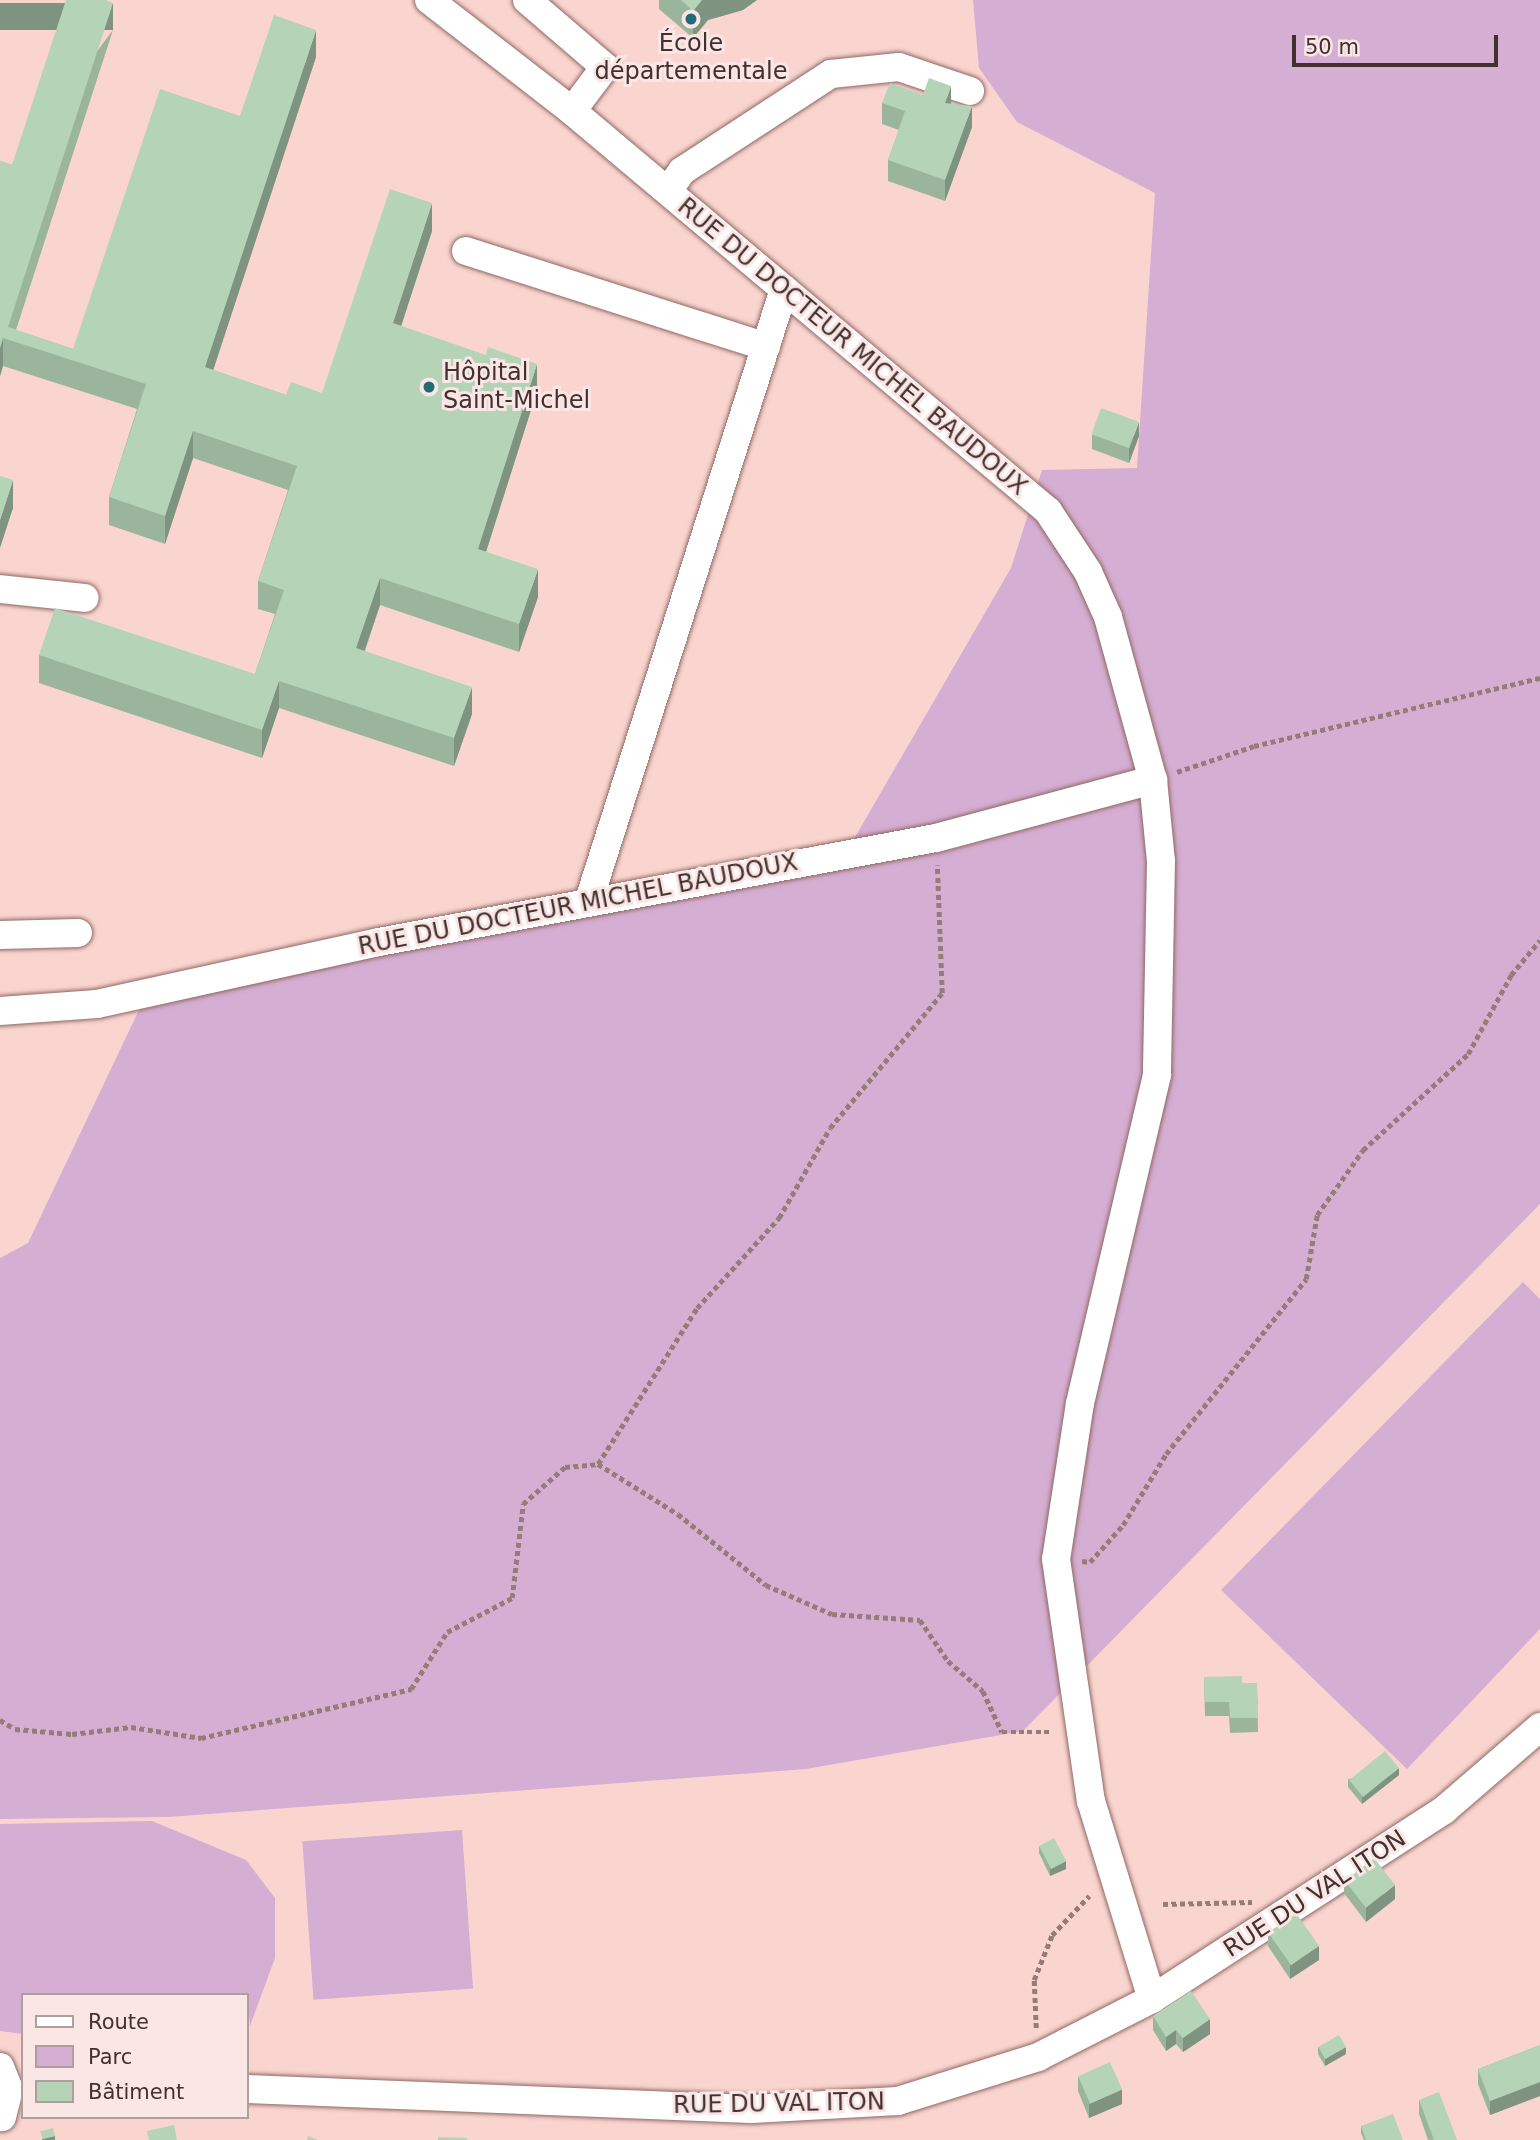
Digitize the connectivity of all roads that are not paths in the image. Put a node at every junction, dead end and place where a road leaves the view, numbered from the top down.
1 (527, 0) edge
2 (439, 3) edge
3 (970, 91) dead end
4 (572, 111) junction
5 (668, 191) junction
6 (466, 251) dead end
7 (784, 289) junction
8 (766, 347) junction
9 (0, 589) edge
10 (85, 598) dead end
11 (1153, 780) junction
12 (589, 900) junction
13 (78, 933) dead end
14 (0, 935) edge
15 (0, 1012) edge
16 (1540, 1727) edge
17 (1152, 1999) junction
18 (0, 2064) edge
19 (21, 2066) edge
20 (248, 2089) edge
21 (8, 2113) edge

1 - 4 street
2 - 4 street, RUE DU DOCTEUR MICHEL BAUDOUX
3 - 5 street
4 - 5 street, RUE DU DOCTEUR MICHEL BAUDOUX
5 - 7 street, RUE DU DOCTEUR MICHEL BAUDOUX
6 - 8 street
7 - 8 street
7 - 11 street, RUE DU DOCTEUR MICHEL BAUDOUX
8 - 12 street
9 - 10 street
11 - 12 street, RUE DU DOCTEUR MICHEL BAUDOUX
11 - 17 street, RUE DU DOCTEUR MICHEL BAUDOUX
12 - 15 street, RUE DU DOCTEUR MICHEL BAUDOUX
13 - 14 street
16 - 17 street, RUE DU VAL ITON
17 - 20 street, RUE DU VAL ITON
18 - 19 street
18 - 21 street

